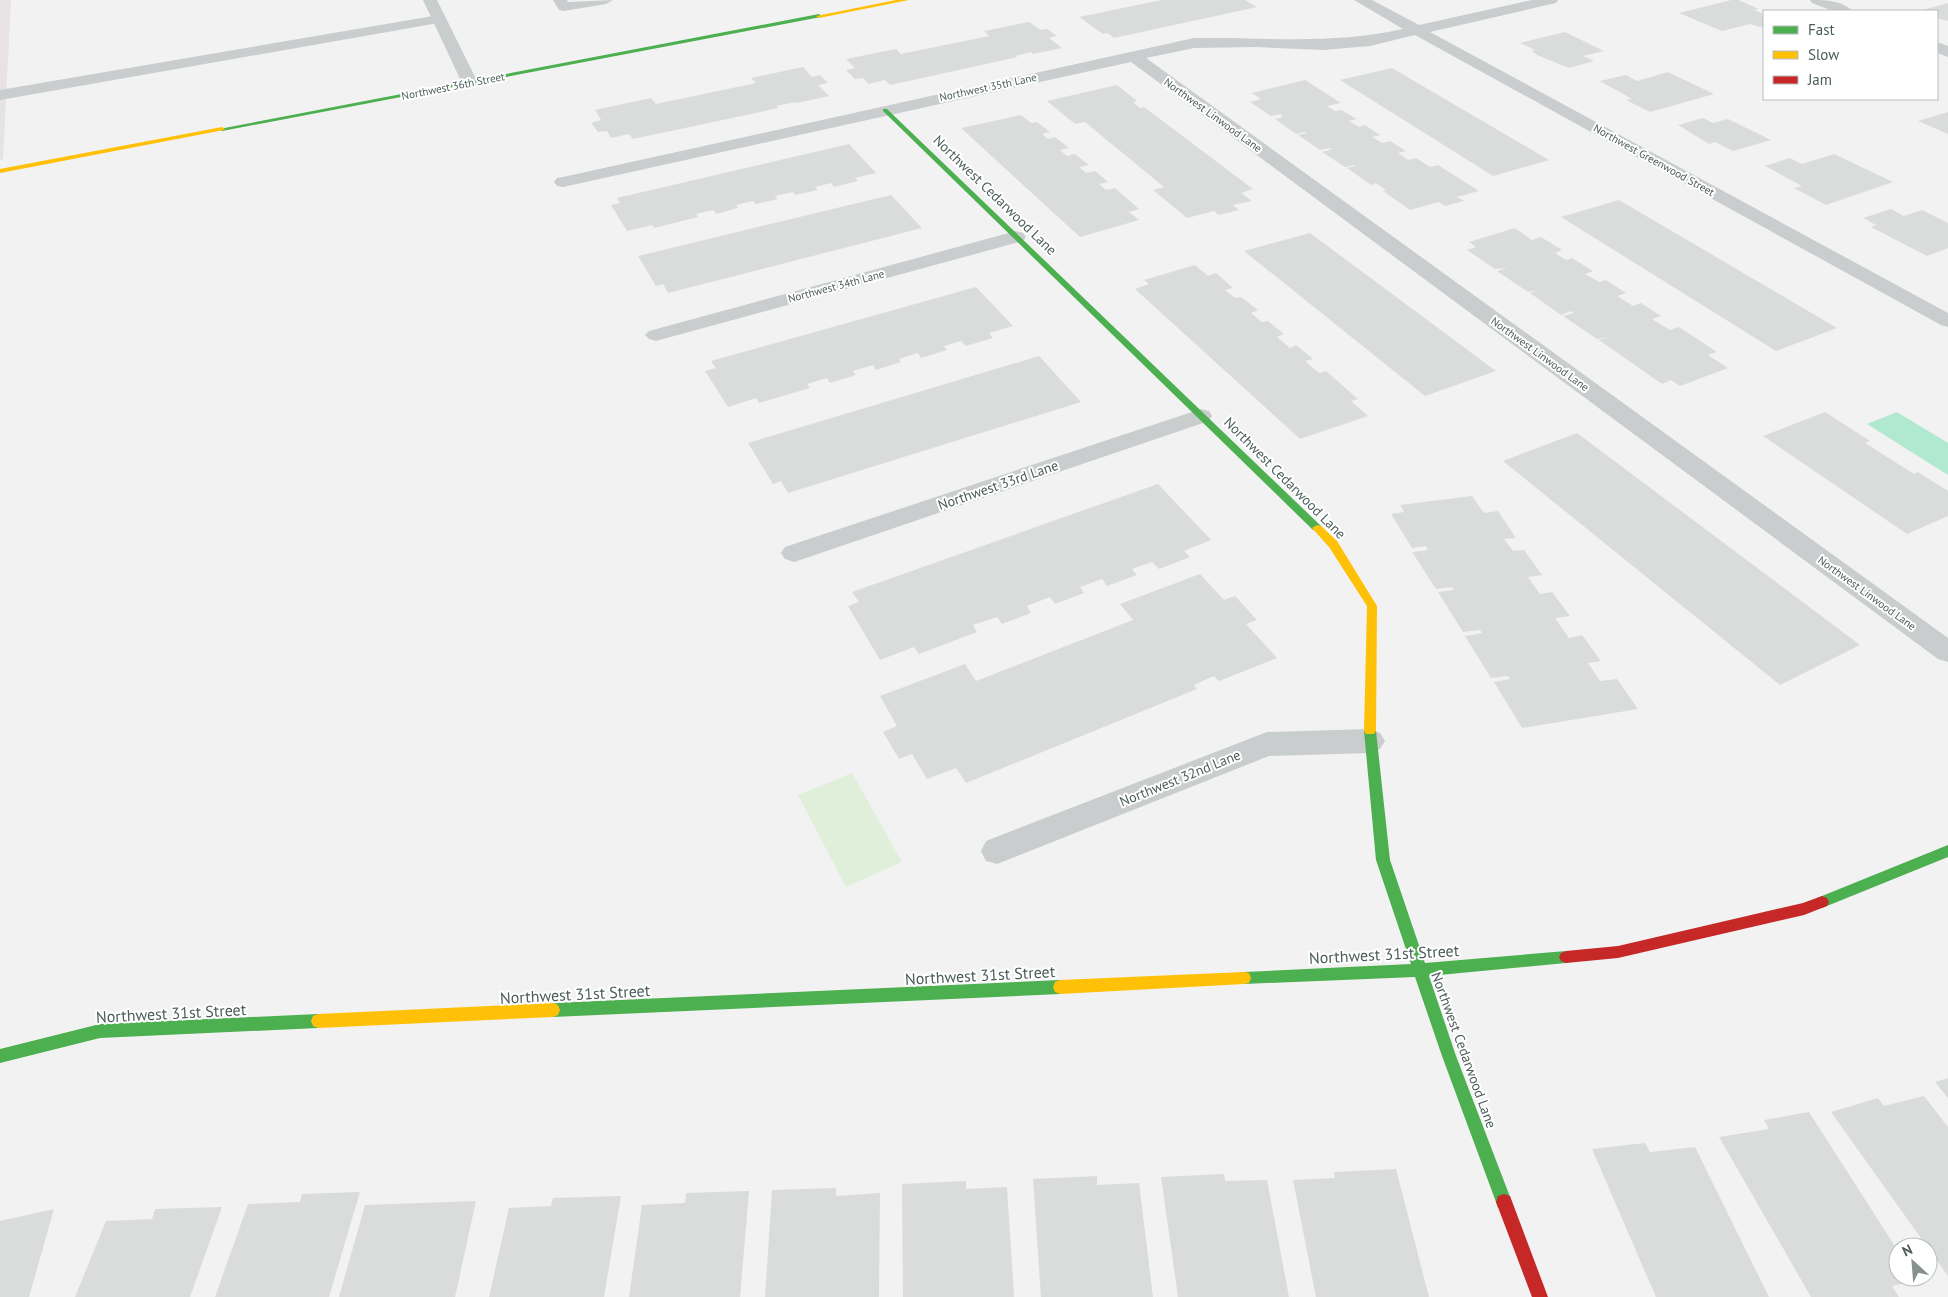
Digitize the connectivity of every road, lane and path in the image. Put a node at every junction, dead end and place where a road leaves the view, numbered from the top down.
1 (430, 0) edge
2 (560, 0) edge
3 (606, 0) edge
4 (906, 0) edge
5 (1361, 0) edge
6 (1551, 0) edge
7 (1817, 0) edge
8 (886, 2) edge
9 (1842, 10) edge
10 (439, 19) junction
11 (1417, 31) junction
12 (1132, 55) junction
13 (470, 83) junction
14 (0, 95) edge
15 (885, 110) junction
16 (0, 171) edge
17 (563, 182) dead end
18 (1016, 237) junction
19 (1948, 321) edge
20 (656, 336) dead end
21 (1201, 416) junction
22 (794, 553) dead end
23 (1948, 652) edge
24 (1370, 740) junction
25 (997, 851) dead end
26 (1948, 851) edge
27 (1420, 970) junction
28 (0, 1056) edge
29 (1540, 1297) edge

1 - 10 street
2 - 3 street
4 - 8 street, Northwest 36th Street
5 - 11 street, Northwest Greenwood Street
6 - 11 street, Northwest 35th Lane
7 - 9 street
8 - 13 street, Northwest 36th Street
10 - 13 street
10 - 14 street
11 - 12 street, Northwest 35th Lane
11 - 19 street, Northwest Greenwood Street
12 - 15 street, Northwest 35th Lane
12 - 23 street, Northwest Linwood Lane
13 - 16 street, Northwest 36th Street
15 - 17 street, Northwest 35th Lane
15 - 18 street, Northwest Cedarwood Lane
18 - 20 street, Northwest 34th Lane
18 - 21 street, Northwest Cedarwood Lane
21 - 22 street, Northwest 33rd Lane
21 - 24 street, Northwest Cedarwood Lane
24 - 25 street, Northwest 32nd Lane
24 - 27 street, Northwest Cedarwood Lane
26 - 27 street, Northwest 31st Street
27 - 28 street, Northwest 31st Street
27 - 29 street, Northwest Cedarwood Lane

